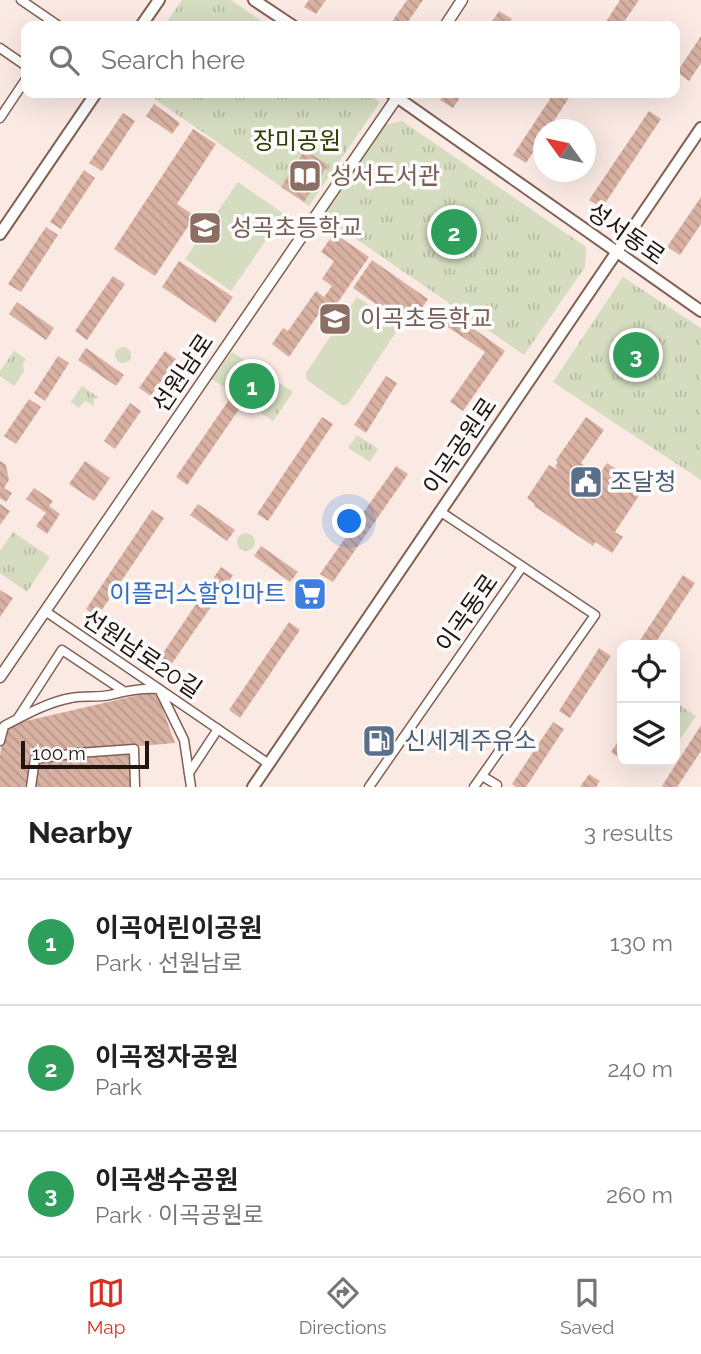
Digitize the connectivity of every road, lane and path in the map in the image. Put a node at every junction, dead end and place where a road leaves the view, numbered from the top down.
1 (21, 0) edge
2 (159, 0) edge
3 (254, 0) edge
4 (462, 0) edge
5 (52, 21) edge
6 (144, 21) edge
7 (286, 21) edge
8 (448, 21) edge
9 (0, 48) edge
10 (21, 63) edge
11 (21, 85) edge
12 (92, 98) edge
13 (393, 98) edge
14 (402, 98) edge
15 (4, 104) edge
16 (0, 118) edge
17 (701, 128) edge
18 (4, 218) edge
19 (0, 234) edge
20 (617, 253) junction
21 (701, 311) edge
22 (441, 513) junction
23 (522, 567) junction
24 (45, 611) junction
25 (0, 677) edge
26 (159, 688) junction
27 (122, 690) junction
28 (16, 720) junction
29 (2, 725) edge
30 (218, 729) junction
31 (0, 741) edge
32 (269, 764) junction
33 (189, 773) junction
34 (482, 776) junction
35 (497, 785) dead end
36 (31, 787) edge
37 (135, 787) edge
38 (191, 787) edge
39 (253, 787) edge
40 (369, 787) edge
41 (474, 787) edge

1 - 5 street
2 - 6 main road
3 - 7 main road
4 - 8 street
9 - 10 street
11 - 15 street
12 - 18 main road
13 - 24 street, 선원남로
14 - 20 main road, 성서동로
15 - 16 street
17 - 20 main road, 이곡공원로
18 - 19 main road
20 - 21 main road, 성서동로
20 - 22 main road, 이곡공원로
22 - 23 street
22 - 32 main road, 이곡공원로
23 - 34 street, 이곡동로
23 - 40 street, 이곡동로
24 - 25 street, 선원남로
24 - 26 street, 선원남로20길
26 - 27 street
26 - 30 street, 선원남로20길
26 - 33 street
27 - 28 street
27 - 28 street
28 - 29 street
29 - 31 street
30 - 32 street, 선원남로20길
30 - 33 street, 선원남로20길
32 - 39 main road, 이곡공원로
33 - 38 street
34 - 35 street
34 - 41 street, 이곡동로
36 - 37 street

